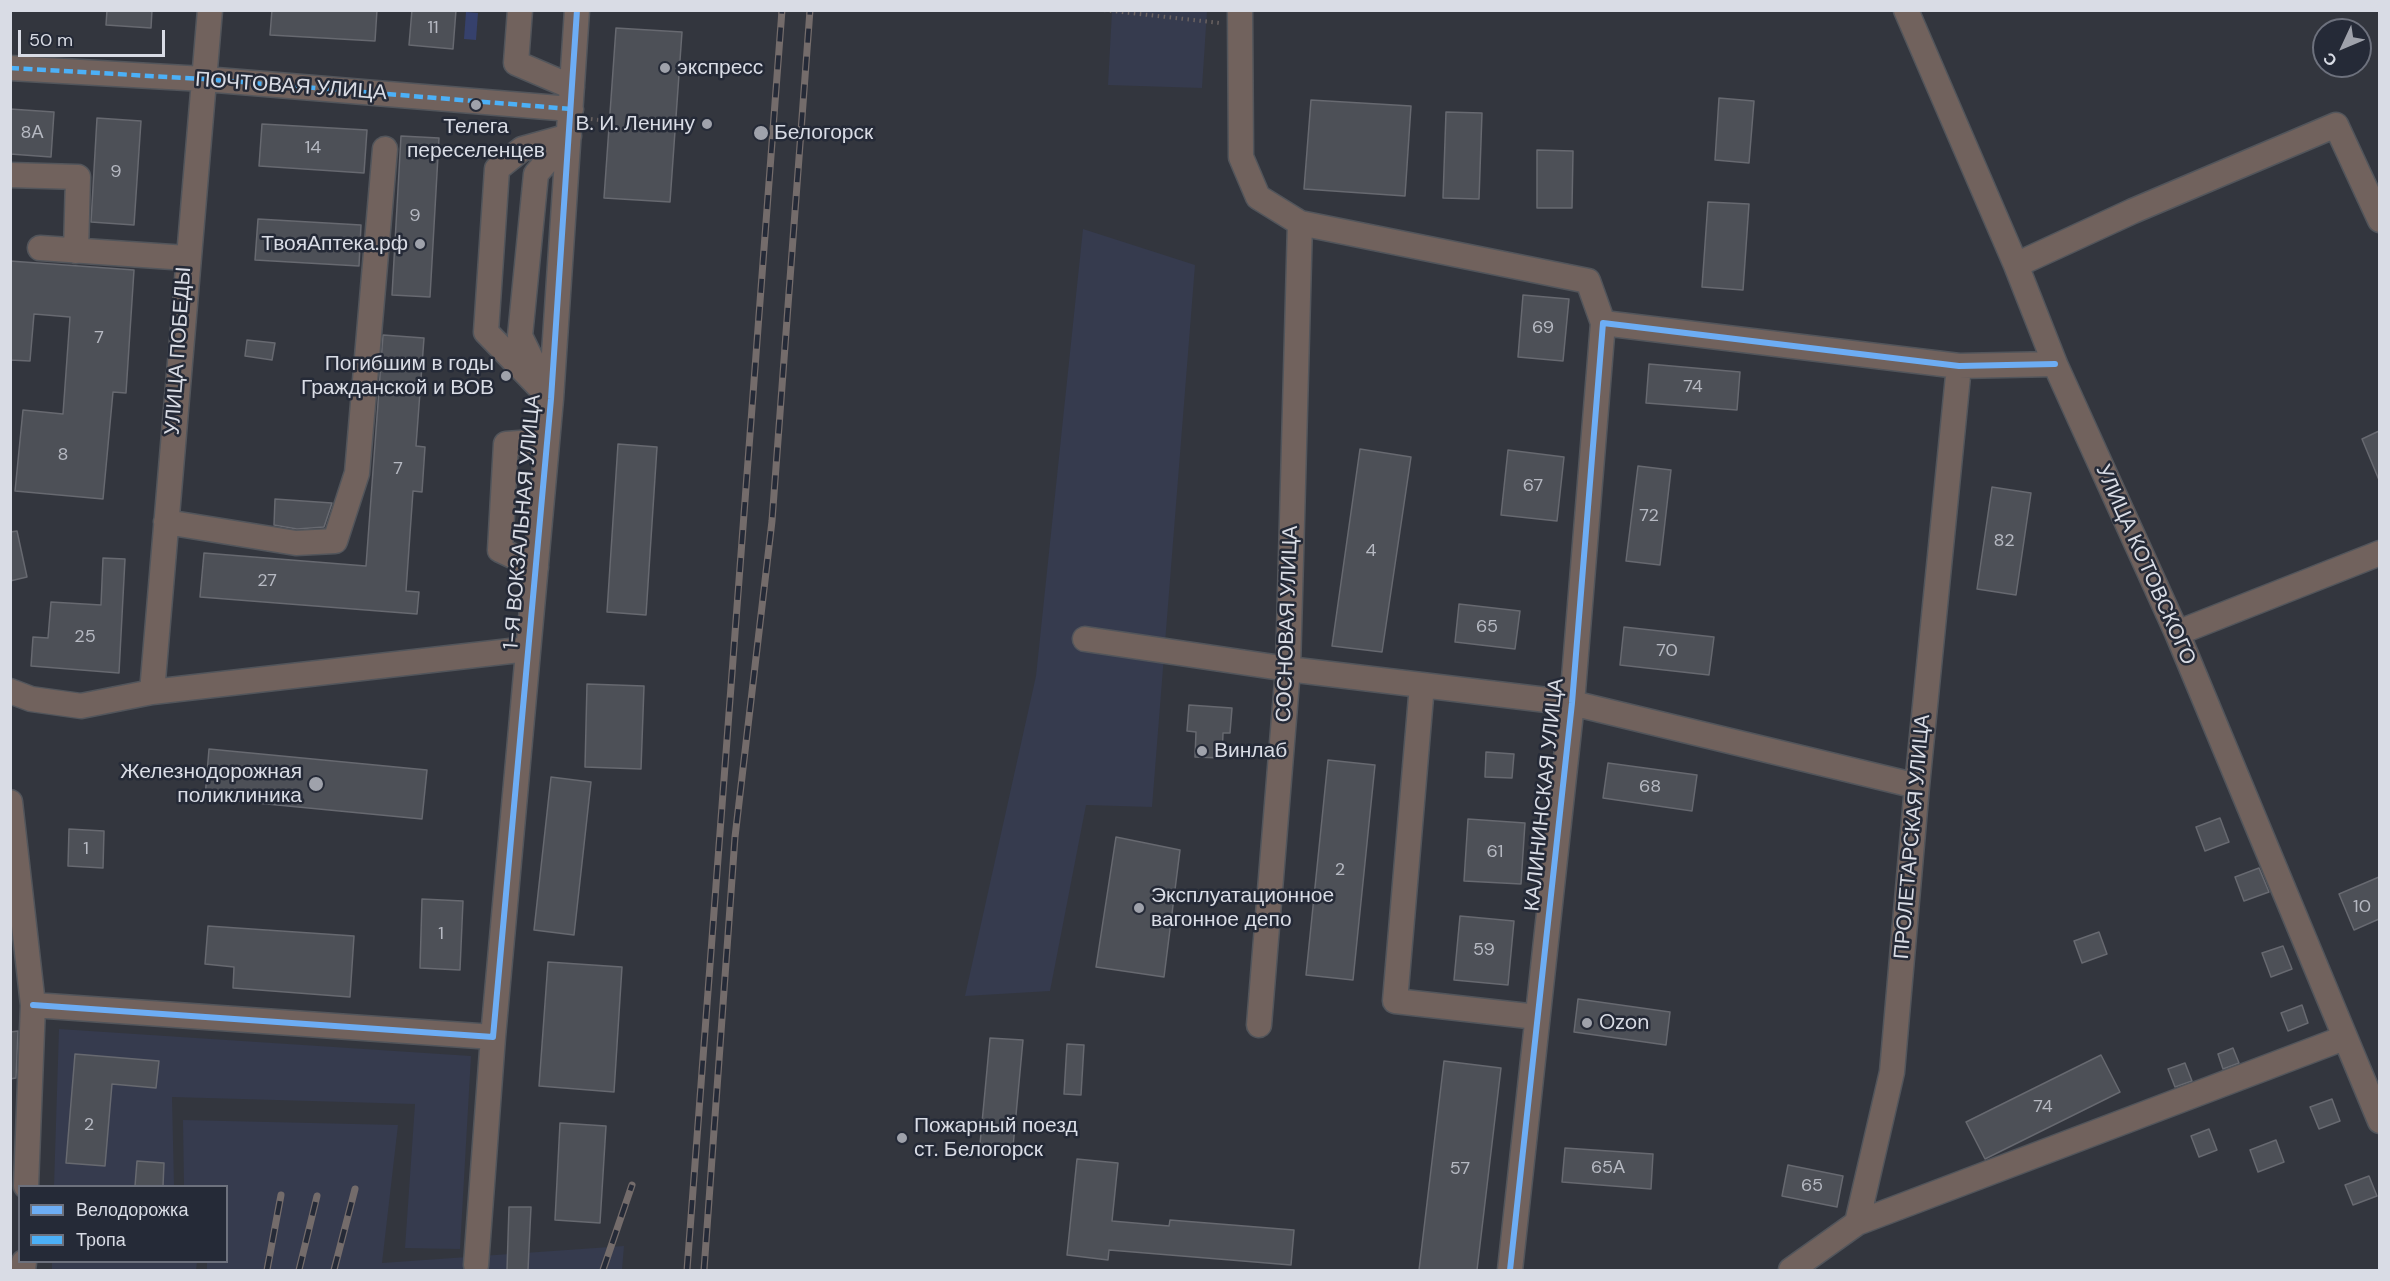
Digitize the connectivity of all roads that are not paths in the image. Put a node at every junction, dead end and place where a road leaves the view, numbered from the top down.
1 (210, 10) edge
2 (520, 10) edge
3 (577, 10) edge
4 (1906, 10) edge
5 (1240, 18) edge
6 (10, 68) edge
7 (204, 79) junction
8 (576, 102) junction
9 (569, 136) junction
10 (385, 149) dead end
11 (10, 175) edge
12 (2379, 220) edge
13 (1300, 223) junction
14 (40, 248) dead end
15 (76, 251) junction
16 (187, 258) junction
17 (2016, 265) junction
18 (1603, 323) junction
19 (2055, 364) junction
20 (1959, 366) junction
21 (551, 399) junction
22 (547, 441) junction
23 (166, 522) junction
24 (2379, 553) edge
25 (536, 567) junction
26 (2177, 633) junction
27 (1085, 639) dead end
28 (528, 648) junction
29 (1288, 669) junction
30 (1422, 685) junction
31 (10, 691) edge
32 (152, 692) junction
33 (1572, 703) junction
34 (1917, 786) junction
35 (10, 802) edge
36 (33, 1005) junction
37 (1537, 1017) junction
38 (1259, 1025) dead end
39 (493, 1037) junction
40 (2344, 1038) junction
41 (2379, 1121) edge
42 (26, 1185) edge
43 (1857, 1223) junction
44 (476, 1265) dead end
45 (1510, 1270) edge
46 (1791, 1270) edge

1 - 7 street, УЛИЦА ПОБЕДЫ
2 - 8 street
3 - 8 street, 1-Я ВОКЗАЛЬНАЯ УЛИЦА
4 - 17 street, УЛИЦА КОТОВСКОГО
5 - 13 street
6 - 7 street, ПОЧТОВАЯ УЛИЦА
7 - 8 street, ПОЧТОВАЯ УЛИЦА
7 - 16 street, УЛИЦА ПОБЕДЫ
8 - 9 street, 1-Я ВОКЗАЛЬНАЯ УЛИЦА
9 - 21 street, 1-Я ВОКЗАЛЬНАЯ УЛИЦА
9 - 21 street
9 - 21 street
10 - 23 street
11 - 15 street
12 - 17 street
13 - 18 street
13 - 29 street, СОСНОВАЯ УЛИЦА
14 - 15 street
15 - 16 street
16 - 23 street, УЛИЦА ПОБЕДЫ
17 - 19 street, УЛИЦА КОТОВСКОГО
18 - 20 street
18 - 33 street, КАЛИНИНСКАЯ УЛИЦА
19 - 20 street
19 - 26 street, УЛИЦА КОТОВСКОГО
20 - 34 street, ПРОЛЕТАРСКАЯ УЛИЦА
21 - 22 street, 1-Я ВОКЗАЛЬНАЯ УЛИЦА
22 - 25 street, 1-Я ВОКЗАЛЬНАЯ УЛИЦА
22 - 25 street
23 - 32 street, УЛИЦА ПОБЕДЫ
24 - 26 street
25 - 28 street, 1-Я ВОКЗАЛЬНАЯ УЛИЦА
26 - 40 street, УЛИЦА КОТОВСКОГО
27 - 29 street
28 - 32 street
28 - 39 street, 1-Я ВОКЗАЛЬНАЯ УЛИЦА
29 - 30 street
29 - 38 street, СОСНОВАЯ УЛИЦА
30 - 33 street
30 - 37 street
31 - 32 street
33 - 34 street
33 - 37 street, КАЛИНИНСКАЯ УЛИЦА
34 - 43 street, ПРОЛЕТАРСКАЯ УЛИЦА
35 - 36 street
36 - 39 street
36 - 42 street
37 - 45 street, КАЛИНИНСКАЯ УЛИЦА
39 - 44 street, 1-Я ВОКЗАЛЬНАЯ УЛИЦА
40 - 41 street, УЛИЦА КОТОВСКОГО
40 - 43 street
43 - 46 street

